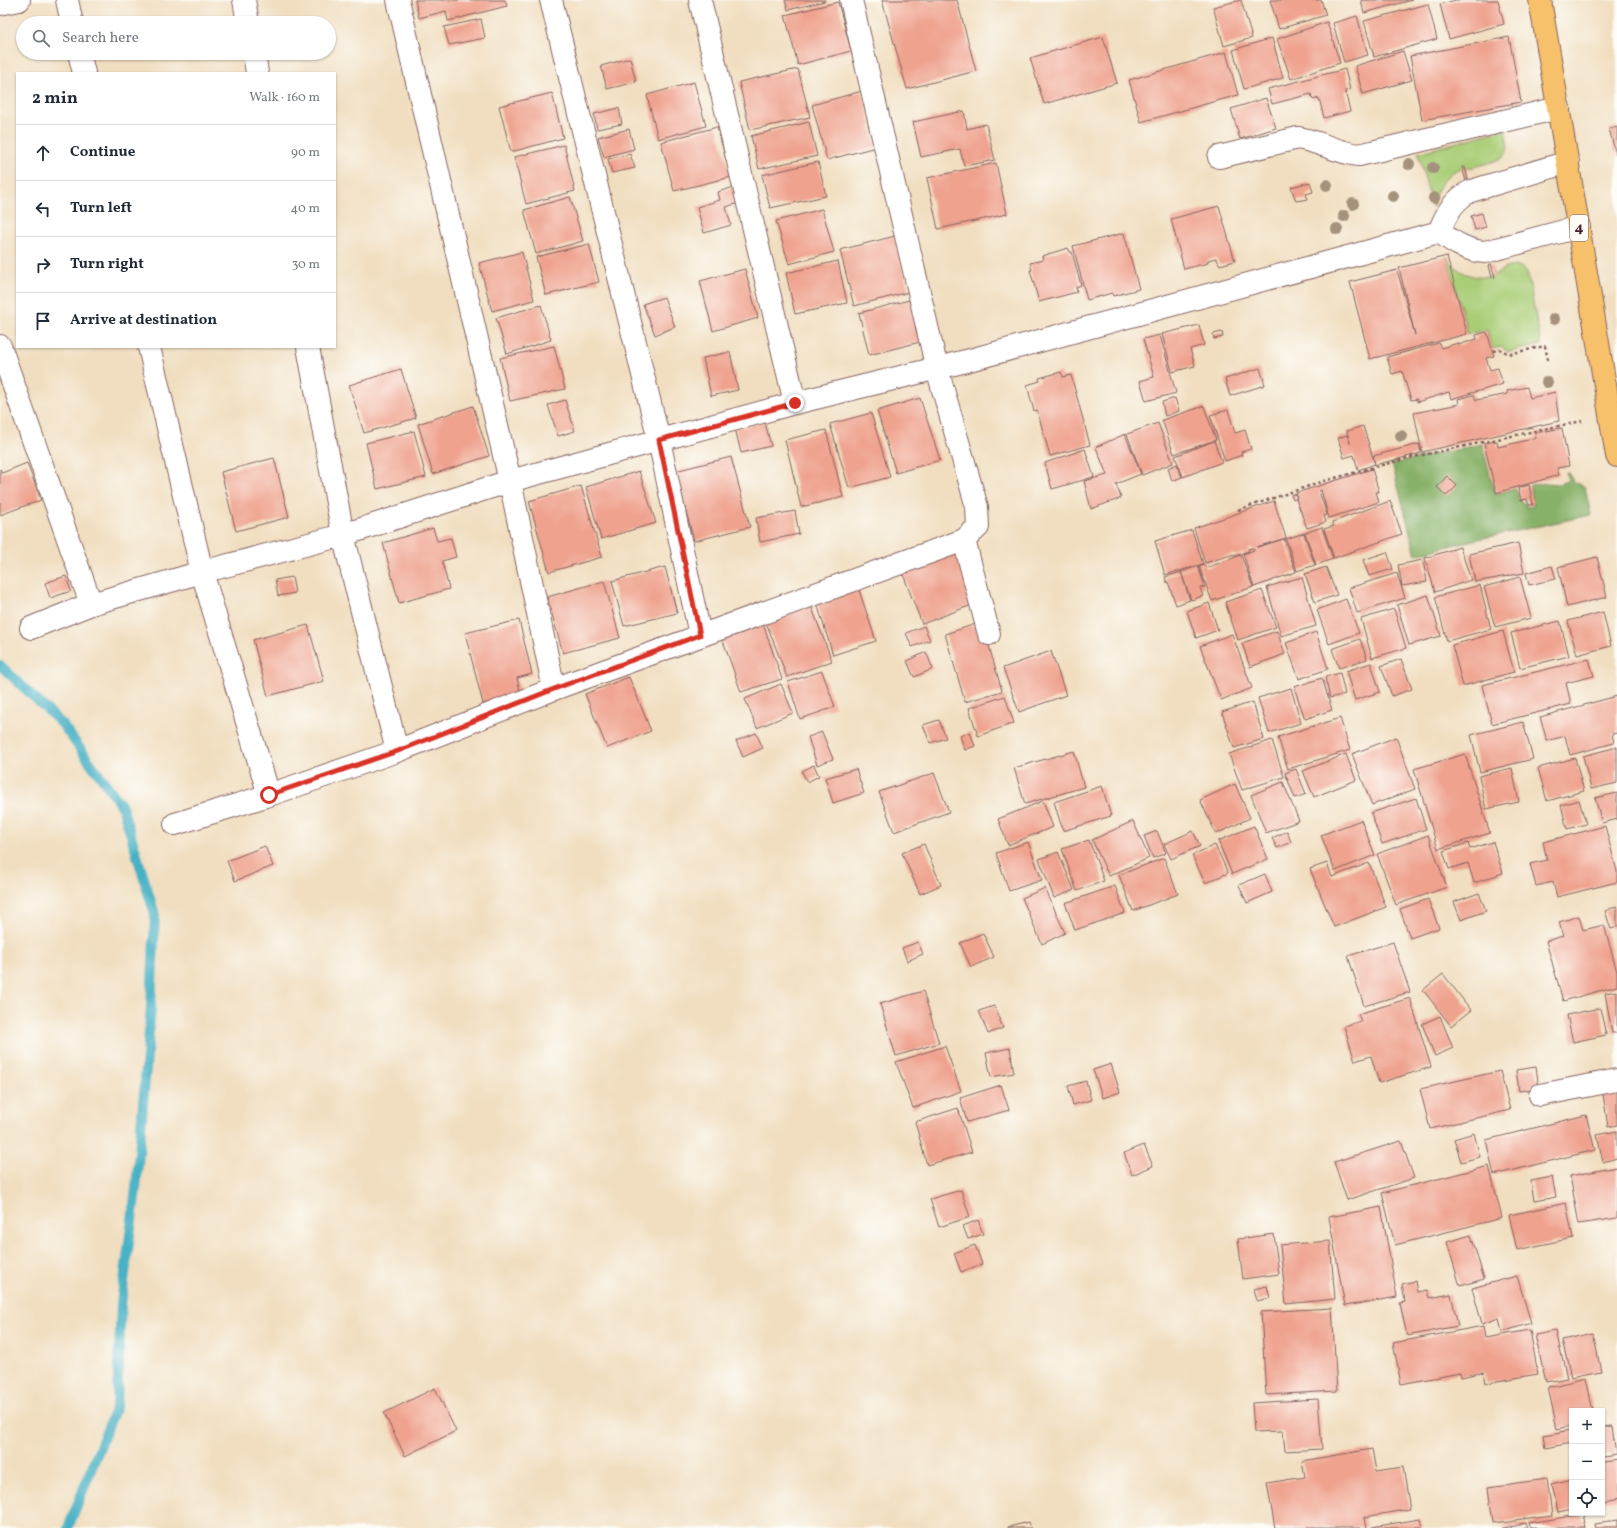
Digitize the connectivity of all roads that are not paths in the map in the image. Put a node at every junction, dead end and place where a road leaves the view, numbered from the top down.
1 (19, 0) edge
2 (67, 0) edge
3 (244, 0) edge
4 (398, 0) edge
5 (551, 0) edge
6 (700, 0) edge
7 (851, 0) edge
8 (1540, 0) edge
9 (0, 4) edge
10 (70, 16) edge
11 (247, 16) edge
12 (81, 60) edge
13 (255, 60) edge
14 (84, 72) edge
15 (257, 72) edge
16 (1559, 108) junction
17 (1219, 157) dead end
18 (1568, 162) junction
19 (1579, 227) junction
20 (1439, 232) junction
21 (0, 346) edge
22 (149, 348) edge
23 (308, 348) edge
24 (937, 369) junction
25 (795, 403) junction
26 (659, 440) junction
27 (1617, 456) edge
28 (510, 481) junction
29 (343, 535) junction
30 (964, 540) junction
31 (202, 572) junction
32 (91, 604) junction
33 (31, 628) dead end
34 (989, 634) dead end
35 (700, 635) junction
36 (554, 689) junction
37 (398, 751) junction
38 (269, 795) junction
39 (175, 824) dead end
40 (1617, 1080) edge
41 (1540, 1095) dead end

1 - 9 street
2 - 10 street
3 - 11 street
4 - 28 street
5 - 26 street
6 - 25 street
7 - 24 street
8 - 16 highway, 4
12 - 14 street
13 - 15 street
16 - 17 street
16 - 18 highway, 4
18 - 19 highway, 4
18 - 20 street
19 - 20 street
19 - 27 highway, 4
20 - 24 street
21 - 32 street
22 - 31 street
23 - 29 street
24 - 25 street
24 - 30 street
25 - 26 street
26 - 28 street
26 - 35 street
28 - 29 street
28 - 36 street
29 - 31 street
29 - 37 street
30 - 34 street
30 - 35 street
31 - 32 street
31 - 38 street
32 - 33 street
35 - 36 street
36 - 37 street
37 - 38 street
38 - 39 street
40 - 41 street

